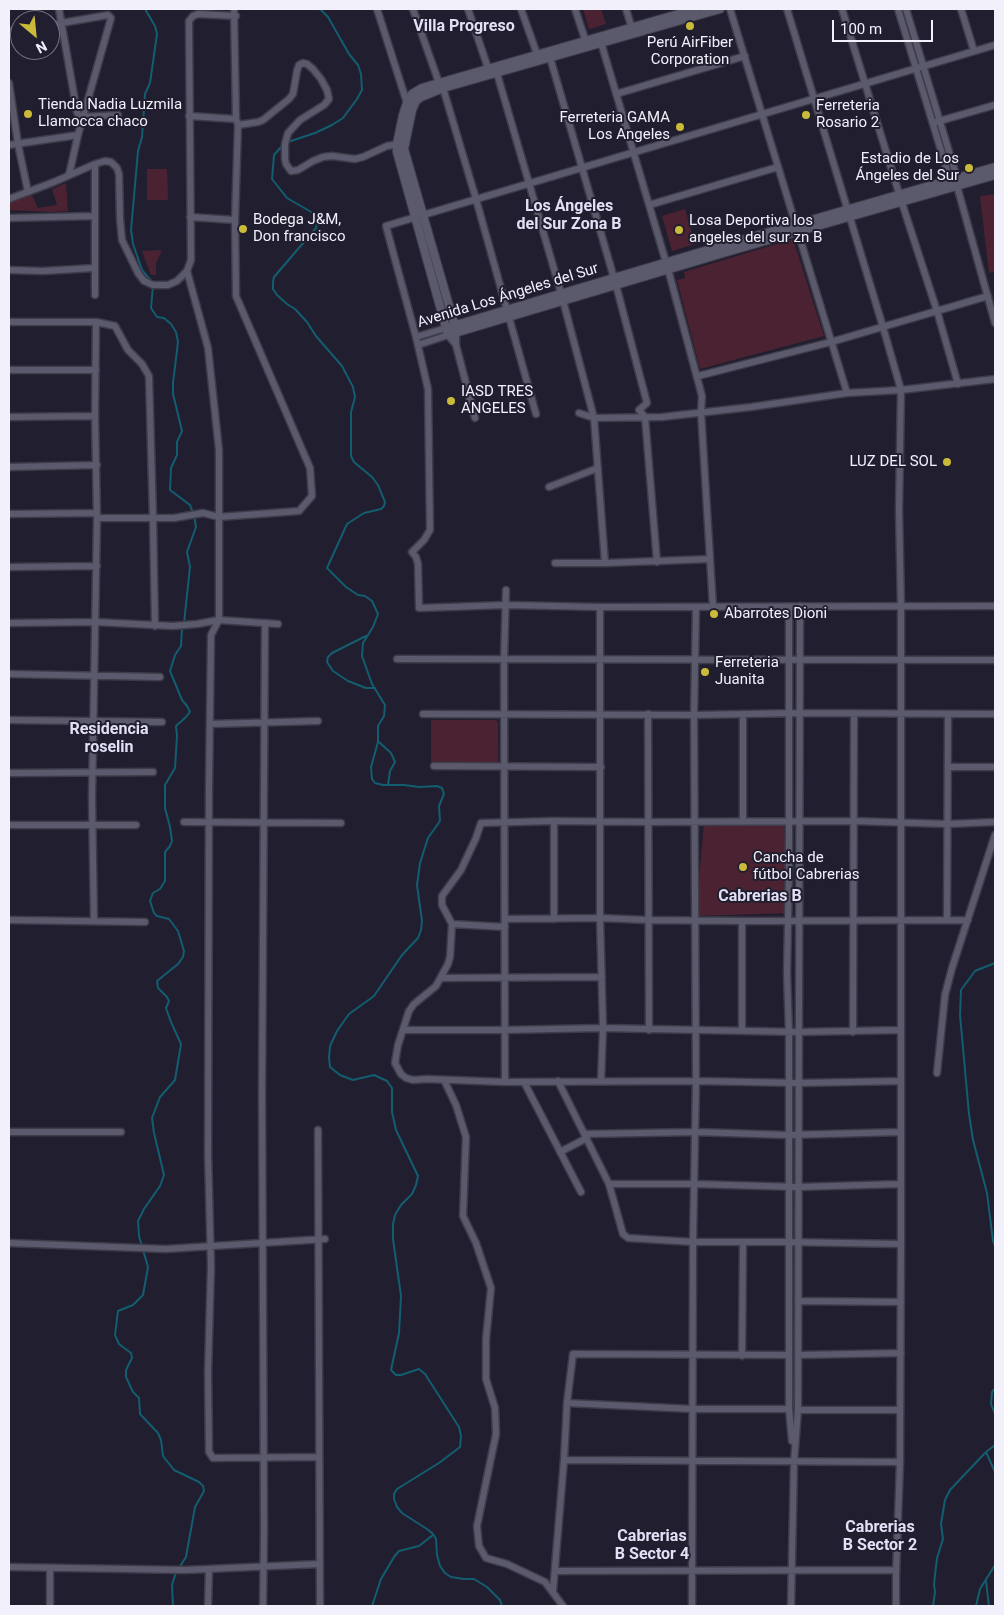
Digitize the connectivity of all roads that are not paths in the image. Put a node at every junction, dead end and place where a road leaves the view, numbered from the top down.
1 (59, 9) edge
2 (377, 9) edge
3 (413, 9) edge
4 (468, 9) edge
5 (521, 9) edge
6 (575, 9) edge
7 (626, 9) edge
8 (696, 9) edge
9 (720, 9) edge
10 (730, 9) edge
11 (787, 9) edge
12 (842, 9) edge
13 (898, 9) edge
14 (906, 9) edge
15 (960, 9) edge
16 (235, 12) edge
17 (681, 14) edge
18 (62, 23) junction
19 (632, 30) junction
20 (586, 39) junction
21 (600, 39) junction
22 (995, 44) edge
23 (974, 51) junction
24 (537, 54) junction
25 (549, 54) junction
26 (745, 56) junction
27 (920, 67) junction
28 (493, 69) junction
29 (9, 83) edge
30 (865, 84) junction
31 (441, 85) junction
32 (616, 94) junction
33 (814, 99) junction
34 (407, 103) junction
35 (995, 105) edge
36 (762, 114) junction
37 (118, 115) dead end
38 (189, 116) junction
39 (83, 120) junction
40 (940, 121) junction
41 (237, 122) junction
42 (933, 123) junction
43 (78, 135) junction
44 (18, 144) junction
45 (400, 144) junction
46 (9, 145) edge
47 (634, 152) junction
48 (95, 164) junction
49 (778, 166) junction
50 (995, 167) edge
51 (581, 168) junction
52 (69, 175) junction
53 (995, 175) edge
54 (955, 181) junction
55 (528, 183) junction
56 (28, 192) junction
57 (476, 199) junction
58 (901, 199) junction
59 (9, 200) edge
60 (649, 205) junction
61 (849, 214) junction
62 (95, 216) junction
63 (419, 216) junction
64 (9, 218) edge
65 (190, 218) junction
66 (235, 220) junction
67 (797, 228) junction
68 (667, 266) junction
69 (94, 268) junction
70 (9, 270) edge
71 (187, 271) junction
72 (614, 281) junction
73 (95, 295) dead end
74 (988, 296) junction
75 (562, 297) junction
76 (937, 311) junction
77 (508, 313) junction
78 (9, 322) edge
79 (96, 322) junction
80 (995, 323) edge
81 (884, 327) junction
82 (451, 330) junction
83 (416, 338) junction
84 (831, 342) junction
85 (418, 345) junction
86 (9, 370) edge
87 (96, 370) junction
88 (698, 376) junction
89 (995, 379) edge
90 (958, 384) junction
91 (901, 390) junction
92 (847, 393) junction
93 (701, 412) junction
94 (579, 413) dead end
95 (536, 414) dead end
96 (96, 416) junction
97 (9, 417) edge
98 (475, 418) dead end
99 (594, 418) junction
100 (645, 418) junction
101 (97, 465) junction
102 (9, 467) edge
103 (598, 468) junction
104 (549, 487) dead end
105 (9, 514) edge
106 (97, 515) junction
107 (218, 517) junction
108 (153, 518) junction
109 (710, 559) junction
110 (657, 562) junction
111 (555, 563) dead end
112 (605, 563) junction
113 (97, 566) junction
114 (9, 567) edge
115 (506, 590) dead end
116 (506, 605) junction
117 (788, 606) junction
118 (800, 606) junction
119 (900, 606) junction
120 (995, 606) edge
121 (600, 607) junction
122 (696, 607) junction
123 (712, 607) junction
124 (219, 620) junction
125 (96, 622) junction
126 (9, 623) edge
127 (265, 623) junction
128 (278, 624) dead end
129 (154, 626) junction
130 (397, 659) dead end
131 (504, 660) junction
132 (600, 660) junction
133 (695, 660) junction
134 (788, 660) junction
135 (799, 660) junction
136 (995, 660) edge
137 (900, 661) junction
138 (9, 674) edge
139 (95, 675) junction
140 (160, 677) dead end
141 (789, 713) junction
142 (799, 713) junction
143 (423, 714) dead end
144 (505, 714) junction
145 (601, 714) junction
146 (648, 714) junction
147 (694, 714) junction
148 (743, 714) junction
149 (854, 714) junction
150 (901, 714) junction
151 (995, 714) edge
152 (948, 715) junction
153 (9, 720) edge
154 (94, 721) junction
155 (318, 721) dead end
156 (162, 722) dead end
157 (265, 722) junction
158 (210, 724) junction
159 (434, 766) dead end
160 (504, 767) junction
161 (601, 767) junction
162 (948, 767) junction
163 (995, 768) edge
164 (93, 772) junction
165 (153, 772) dead end
166 (9, 773) edge
167 (554, 820) junction
168 (601, 821) junction
169 (695, 821) junction
170 (184, 822) dead end
171 (209, 822) junction
172 (264, 822) junction
173 (341, 822) dead end
174 (505, 822) junction
175 (648, 822) junction
176 (743, 822) junction
177 (789, 822) junction
178 (799, 822) junction
179 (853, 822) junction
180 (901, 822) junction
181 (995, 822) edge
182 (948, 824) junction
183 (9, 825) edge
184 (92, 825) junction
185 (136, 825) dead end
186 (995, 835) edge
187 (600, 918) junction
188 (505, 919) junction
189 (554, 919) junction
190 (901, 919) junction
191 (9, 920) edge
192 (648, 920) junction
193 (696, 920) junction
194 (789, 920) junction
195 (799, 920) junction
196 (853, 920) junction
197 (947, 920) junction
198 (968, 920) junction
199 (742, 921) junction
200 (94, 922) junction
201 (145, 922) dead end
202 (452, 924) junction
203 (505, 927) junction
204 (602, 977) junction
205 (441, 978) junction
206 (505, 978) junction
207 (602, 1028) junction
208 (404, 1030) junction
209 (505, 1030) junction
210 (649, 1030) junction
211 (696, 1030) junction
212 (900, 1030) junction
213 (742, 1031) junction
214 (789, 1032) junction
215 (798, 1032) junction
216 (853, 1032) junction
217 (937, 1073) dead end
218 (444, 1080) junction
219 (558, 1081) junction
220 (601, 1081) junction
221 (696, 1081) junction
222 (901, 1081) junction
223 (505, 1082) junction
224 (524, 1082) junction
225 (788, 1083) junction
226 (799, 1083) junction
227 (318, 1130) dead end
228 (9, 1132) edge
229 (121, 1132) dead end
230 (696, 1132) junction
231 (901, 1132) junction
232 (799, 1134) junction
233 (788, 1135) junction
234 (586, 1136) junction
235 (560, 1152) junction
236 (609, 1184) junction
237 (694, 1184) junction
238 (901, 1184) junction
239 (788, 1186) junction
240 (798, 1186) junction
241 (580, 1192) dead end
242 (322, 1239) junction
243 (693, 1242) junction
244 (789, 1242) junction
245 (798, 1242) junction
246 (9, 1243) edge
247 (263, 1243) junction
248 (743, 1243) junction
249 (901, 1244) junction
250 (210, 1246) junction
251 (798, 1301) junction
252 (901, 1302) junction
253 (900, 1353) junction
254 (798, 1355) junction
255 (693, 1356) junction
256 (742, 1356) junction
257 (788, 1356) junction
258 (567, 1403) junction
259 (693, 1409) junction
260 (789, 1409) junction
261 (798, 1410) junction
262 (900, 1410) junction
263 (264, 1457) junction
264 (319, 1457) junction
265 (564, 1460) junction
266 (693, 1462) junction
267 (794, 1462) junction
268 (900, 1462) junction
269 (319, 1564) junction
270 (9, 1567) edge
271 (50, 1568) junction
272 (263, 1568) junction
273 (209, 1569) junction
274 (896, 1570) junction
275 (556, 1571) junction
276 (691, 1571) junction
277 (792, 1571) junction
278 (553, 1591) junction
279 (50, 1606) edge
280 (208, 1606) edge
281 (263, 1606) edge
282 (320, 1606) edge
283 (563, 1606) edge
284 (692, 1606) edge
285 (791, 1606) edge
286 (896, 1606) edge

1 - 18 street
2 - 34 street
3 - 31 street
4 - 28 street
5 - 24 street
6 - 20 street
7 - 19 street
8 - 17 street
9 - 17 street
10 - 26 street
11 - 33 street
12 - 30 street
13 - 27 street
14 - 27 street
15 - 23 street
16 - 38 street
16 - 41 street
17 - 19 street
18 - 39 street
18 - 39 street
19 - 21 street
20 - 21 street
20 - 25 street
21 - 25 street
21 - 32 street
22 - 23 street
23 - 27 street
24 - 25 street
24 - 28 street
25 - 28 street
25 - 51 street
26 - 32 street
26 - 36 street
27 - 30 street
27 - 40 street
27 - 42 street
28 - 31 street
28 - 55 street
29 - 44 street
30 - 33 street
30 - 58 street
31 - 34 street
31 - 45 street
31 - 57 street
32 - 47 street
33 - 36 street
33 - 61 street
34 - 45 street
35 - 40 street
36 - 47 street
36 - 49 street
37 - 39 street
38 - 41 street
38 - 65 street
39 - 43 street
40 - 42 street
40 - 54 street
41 - 45 street
41 - 66 street
42 - 54 street
43 - 44 street
43 - 52 street
44 - 46 street
44 - 56 street
45 - 63 street
47 - 51 street
47 - 60 street
48 - 52 street
48 - 62 street
48 - 71 street
49 - 60 street
49 - 67 street
50 - 54 street
51 - 55 street
51 - 72 street
52 - 56 street
53 - 54 street
54 - 58 street, Avenida Los Ángeles del Sur
54 - 74 street
55 - 57 street
55 - 75 street
56 - 59 street
57 - 63 street
57 - 77 street
58 - 61 street, Avenida Los Ángeles del Sur
58 - 76 street
60 - 68 street
61 - 67 street, Avenida Los Ángeles del Sur
61 - 81 street
62 - 64 street
62 - 69 street
63 - 82 street
63 - 83 street
65 - 66 street
65 - 71 street
66 - 107 street
67 - 68 street, Avenida Los Ángeles del Sur
67 - 84 street
68 - 72 street, Avenida Los Ángeles del Sur
68 - 88 street
69 - 70 street
69 - 73 street
71 - 107 street
72 - 75 street, Avenida Los Ángeles del Sur
72 - 100 street
74 - 76 street
74 - 80 street
75 - 77 street, Avenida Los Ángeles del Sur
75 - 99 street
76 - 81 street
76 - 90 street
77 - 82 street, Avenida Los Ángeles del Sur
77 - 95 street
78 - 79 street
79 - 87 street
79 - 108 street
81 - 84 street
81 - 91 street
82 - 83 street, Avenida Los Ángeles del Sur
82 - 85 street, Avenida Los Ángeles del Sur
82 - 98 street
83 - 85 street, Avenida Los Ángeles del Sur
84 - 88 street
84 - 92 street
85 - 116 street
86 - 87 street
87 - 96 street
88 - 93 street
89 - 90 street
90 - 91 street
91 - 92 street
91 - 119 street
92 - 93 street
93 - 100 street
93 - 109 street
94 - 99 street
96 - 97 street
96 - 101 street
99 - 100 street
99 - 103 street
100 - 110 street
101 - 102 street
101 - 106 street
103 - 104 street
103 - 112 street
105 - 106 street
106 - 108 street
106 - 113 street
107 - 108 street
107 - 124 street
108 - 129 street
109 - 110 street
109 - 123 street
110 - 112 street
111 - 112 street
113 - 114 street
113 - 125 street
115 - 116 street
116 - 121 street
116 - 131 street
117 - 118 street
117 - 123 street
117 - 134 street
118 - 119 street
118 - 135 street
119 - 120 street
119 - 137 street
121 - 122 street
121 - 132 street
122 - 123 street
122 - 133 street
124 - 127 street
124 - 129 street
124 - 158 street
125 - 126 street
125 - 129 street
125 - 139 street
127 - 128 street
127 - 157 street
130 - 131 street
131 - 132 street
131 - 144 street
132 - 133 street
132 - 145 street
133 - 134 street
133 - 147 street
134 - 135 street
134 - 141 street
135 - 137 street
135 - 142 street
136 - 137 street
137 - 150 street
138 - 139 street
139 - 140 street
139 - 154 street
141 - 142 street
141 - 148 street
141 - 177 street
142 - 149 street
142 - 178 street
143 - 144 street
144 - 145 street
144 - 160 street
145 - 146 street
145 - 161 street
146 - 147 street
146 - 175 street
147 - 148 street
147 - 169 street
148 - 176 street
149 - 150 street
149 - 179 street
150 - 152 street
150 - 180 street
151 - 152 street
152 - 162 street
153 - 154 street
154 - 156 street
154 - 164 street
155 - 157 street
157 - 158 street
157 - 172 street
158 - 171 street
159 - 160 street
160 - 161 street
160 - 174 street
161 - 168 street
162 - 163 street
162 - 182 street
164 - 165 street
164 - 166 street
164 - 184 street
167 - 168 street
167 - 174 street
167 - 189 street
168 - 175 street
168 - 187 street
169 - 175 street
169 - 176 street
169 - 193 street
170 - 171 street
171 - 172 street
171 - 250 street
172 - 173 street
172 - 247 street
174 - 188 street
174 - 202 street
175 - 192 street
176 - 177 street
177 - 178 street
177 - 194 street
178 - 179 street
178 - 195 street
179 - 180 street
179 - 196 street
180 - 182 street
180 - 190 street
181 - 182 street
182 - 197 street
183 - 184 street
184 - 185 street
184 - 200 street
186 - 198 street
187 - 189 street
187 - 192 street
187 - 204 street
188 - 189 street
188 - 203 street
190 - 196 street
190 - 197 street
190 - 212 street
191 - 200 street
192 - 193 street
192 - 210 street
193 - 199 street
193 - 211 street
194 - 195 street
194 - 199 street
194 - 214 street
195 - 196 street
195 - 215 street
196 - 216 street
197 - 198 street
198 - 217 street
199 - 213 street
200 - 201 street
202 - 203 street
202 - 205 street
203 - 206 street
204 - 206 street
204 - 207 street
205 - 206 street
205 - 208 street
206 - 209 street
207 - 209 street
207 - 210 street
207 - 220 street
208 - 209 street
208 - 218 street
209 - 223 street
210 - 211 street
211 - 213 street
211 - 221 street
212 - 216 street
212 - 222 street
213 - 214 street
214 - 215 street
214 - 225 street
215 - 216 street
215 - 226 street
218 - 223 street
218 - 278 street
219 - 220 street
219 - 224 street
219 - 234 street
220 - 221 street
221 - 225 street
221 - 230 street
222 - 226 street
222 - 231 street
223 - 224 street
224 - 235 street
225 - 226 street
225 - 233 street
226 - 232 street
227 - 242 street
228 - 229 street
230 - 233 street
230 - 234 street
230 - 237 street
231 - 232 street
231 - 238 street
232 - 233 street
232 - 240 street
233 - 239 street
234 - 235 street
234 - 236 street
235 - 241 street
236 - 237 street
236 - 243 street
237 - 239 street
237 - 243 street
238 - 240 street
238 - 249 street
239 - 240 street
239 - 244 street
240 - 245 street
242 - 247 street
242 - 264 street
243 - 248 street
243 - 255 street
244 - 245 street
244 - 248 street
244 - 257 street
245 - 249 street
245 - 251 street
246 - 250 street
247 - 250 street
247 - 263 street
248 - 256 street
249 - 252 street
250 - 263 street
251 - 252 street
251 - 254 street
252 - 253 street
253 - 254 street
253 - 262 street
254 - 261 street
255 - 256 street
255 - 258 street
255 - 259 street
256 - 257 street
257 - 260 street
258 - 259 street
258 - 265 street
259 - 260 street
259 - 266 street
260 - 267 street
261 - 262 street
261 - 267 street
262 - 268 street
263 - 264 street
263 - 272 street
264 - 269 street
265 - 266 street
265 - 275 street
266 - 267 street
266 - 276 street
267 - 268 street
267 - 277 street
268 - 274 street
269 - 272 street
269 - 282 street
270 - 271 street
271 - 273 street
271 - 279 street
272 - 273 street
272 - 281 street
273 - 280 street
274 - 277 street
274 - 286 street
275 - 276 street
275 - 278 street
276 - 277 street
276 - 284 street
277 - 285 street
278 - 283 street

